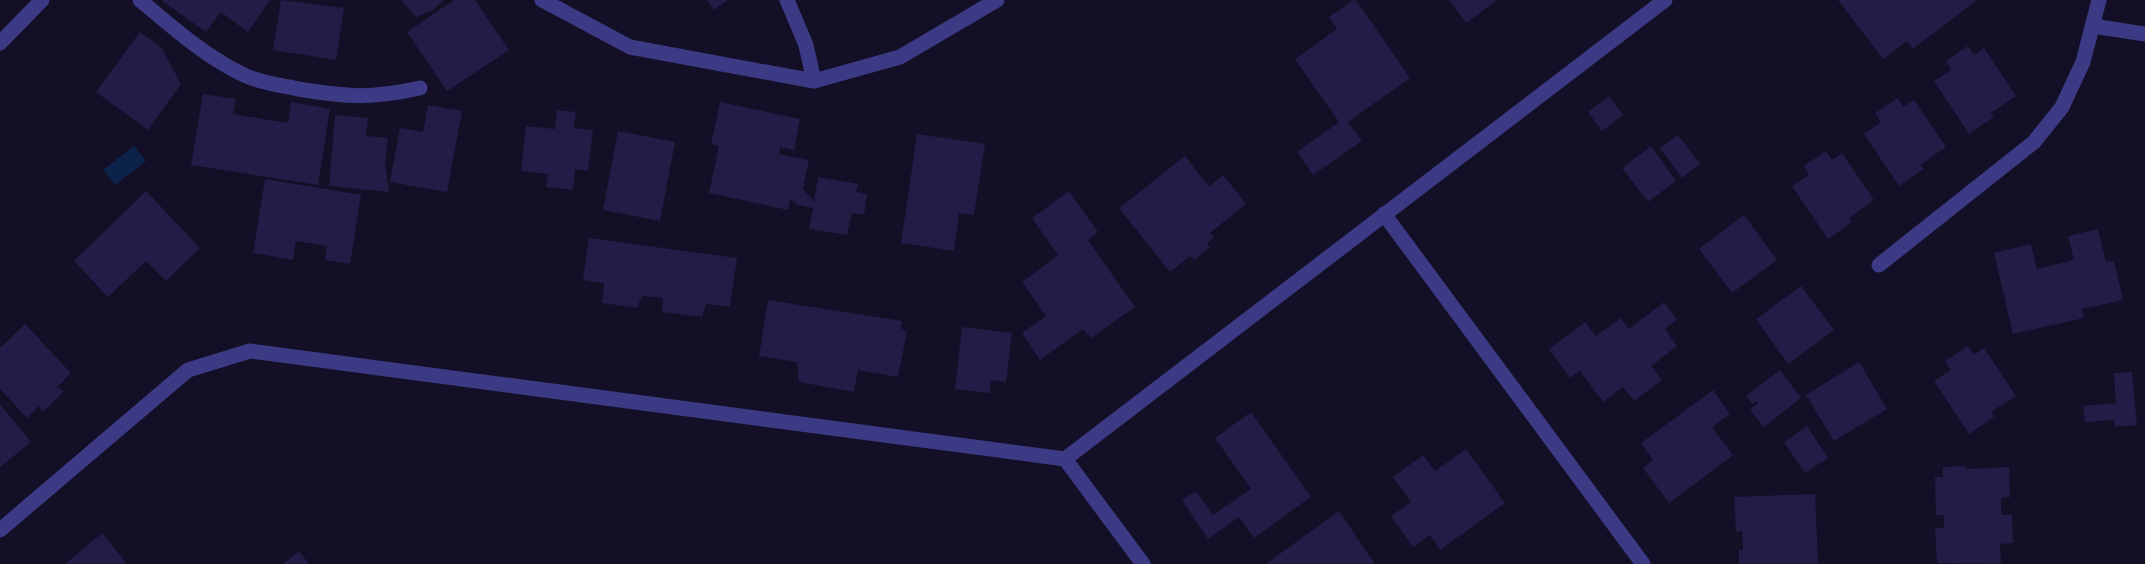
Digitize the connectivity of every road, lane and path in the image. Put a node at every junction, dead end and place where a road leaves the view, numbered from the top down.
1 (42, 0) edge
2 (140, 0) edge
3 (542, 0) edge
4 (787, 0) edge
5 (997, 0) edge
6 (1665, 0) edge
7 (2099, 0) edge
8 (2093, 26) junction
9 (2145, 34) edge
10 (0, 43) edge
11 (814, 81) junction
12 (420, 88) dead end
13 (1384, 214) junction
14 (1879, 265) dead end
15 (1065, 459) junction
16 (0, 530) edge
17 (1143, 564) edge
18 (1643, 564) edge

1 - 10 lane
2 - 12 lane
3 - 11 lane
4 - 11 lane
5 - 11 lane
6 - 13 lane
7 - 8 lane
8 - 9 lane
8 - 14 lane
13 - 15 lane
13 - 18 lane
15 - 16 lane
15 - 17 lane

